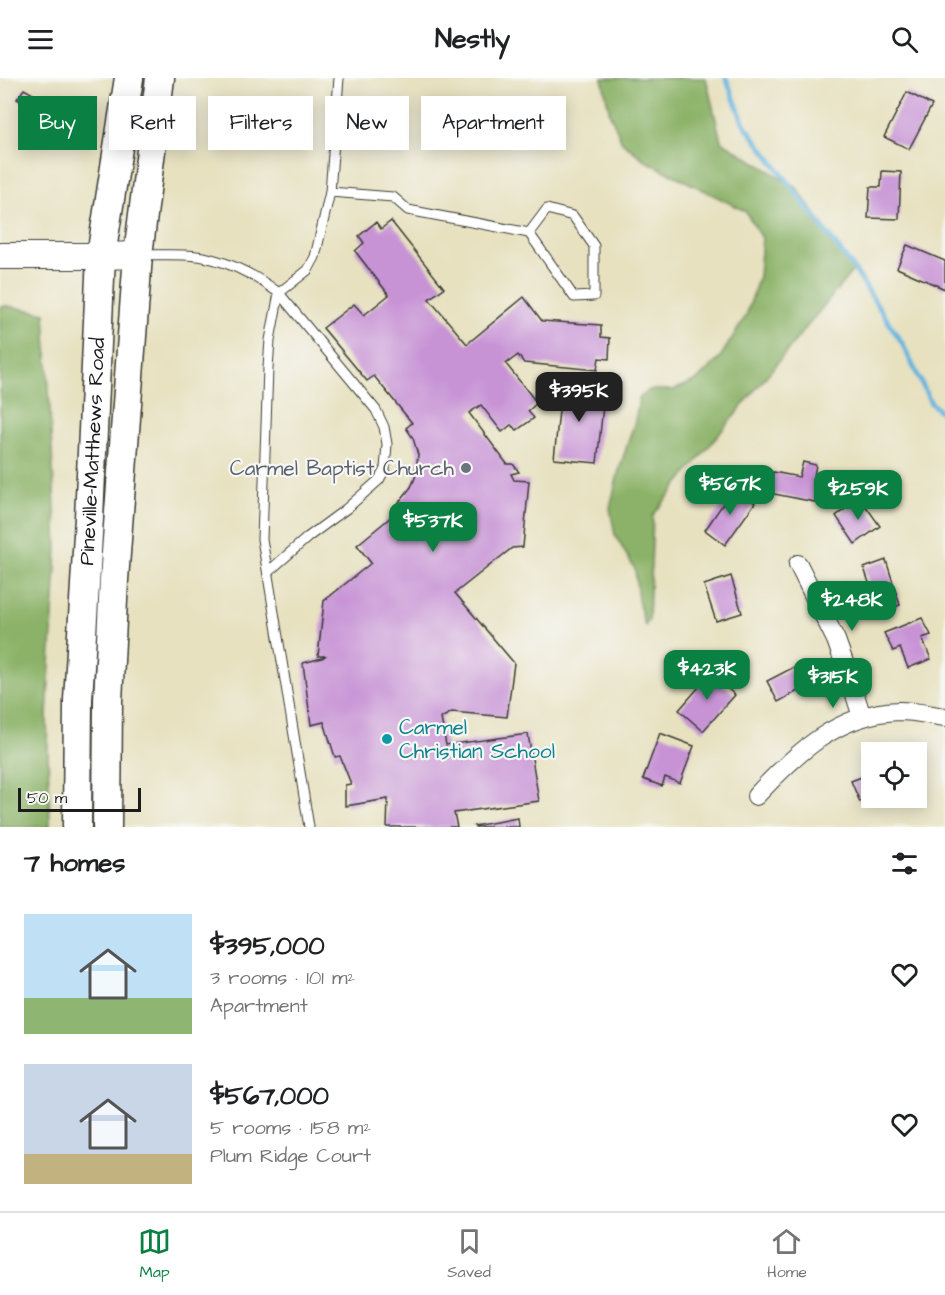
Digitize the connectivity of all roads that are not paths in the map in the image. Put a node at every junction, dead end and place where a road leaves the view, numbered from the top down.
1 (129, 78) edge
2 (160, 78) edge
3 (339, 78) edge
4 (330, 192) junction
5 (529, 233) junction
6 (138, 255) junction
7 (0, 256) edge
8 (101, 256) junction
9 (279, 293) junction
10 (798, 564) dead end
11 (268, 572) junction
12 (862, 717) junction
13 (945, 717) edge
14 (756, 796) dead end
15 (77, 827) edge
16 (107, 827) edge
17 (309, 827) edge

1 - 8 main road, Pineville-Matthews Road
2 - 6 main road, Pineville-Matthews Road
3 - 4 lane
4 - 5 lane
4 - 9 lane
5 - 5 lane
6 - 8 street
6 - 9 lane
6 - 16 main road, Pineville-Matthews Road
7 - 8 street
8 - 15 main road, Pineville-Matthews Road
9 - 11 lane
9 - 11 lane
10 - 12 street
11 - 17 lane
12 - 13 street
12 - 14 street

